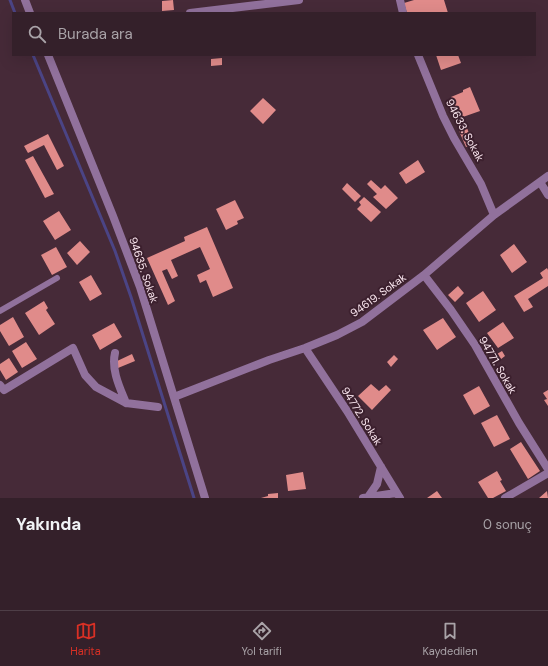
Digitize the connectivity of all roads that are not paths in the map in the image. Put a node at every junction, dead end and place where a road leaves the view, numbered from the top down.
1 (25, 0) edge
2 (299, 0) edge
3 (400, 0) edge
4 (30, 12) edge
5 (198, 12) edge
6 (403, 12) edge
7 (48, 56) edge
8 (418, 56) edge
9 (548, 176) edge
10 (540, 182) junction
11 (548, 195) edge
12 (494, 215) junction
13 (424, 275) junction
14 (57, 278) dead end
15 (0, 311) edge
16 (305, 348) junction
17 (115, 353) dead end
18 (0, 385) edge
19 (174, 398) junction
20 (126, 404) junction
21 (158, 407) dead end
22 (381, 467) junction
23 (548, 469) edge
24 (548, 473) edge
25 (398, 495) edge
26 (205, 498) edge
27 (366, 498) edge
28 (505, 498) edge

1 - 4 street
2 - 5 street
3 - 6 street
7 - 19 street, 94635. Sokak
8 - 12 street, 94633. Sokak
9 - 10 street, 94619. Sokak
10 - 11 street
10 - 12 street, 94619. Sokak
12 - 13 street, 94619. Sokak
13 - 16 street, 94619. Sokak
13 - 23 street, 94771. Sokak
14 - 15 lane
16 - 19 street, 94619. Sokak
16 - 22 street, 94772. Sokak
17 - 20 street
18 - 20 street
19 - 26 street, 94635. Sokak
20 - 21 street
22 - 25 street, 94772. Sokak
22 - 27 street
24 - 28 street
25 - 27 street

